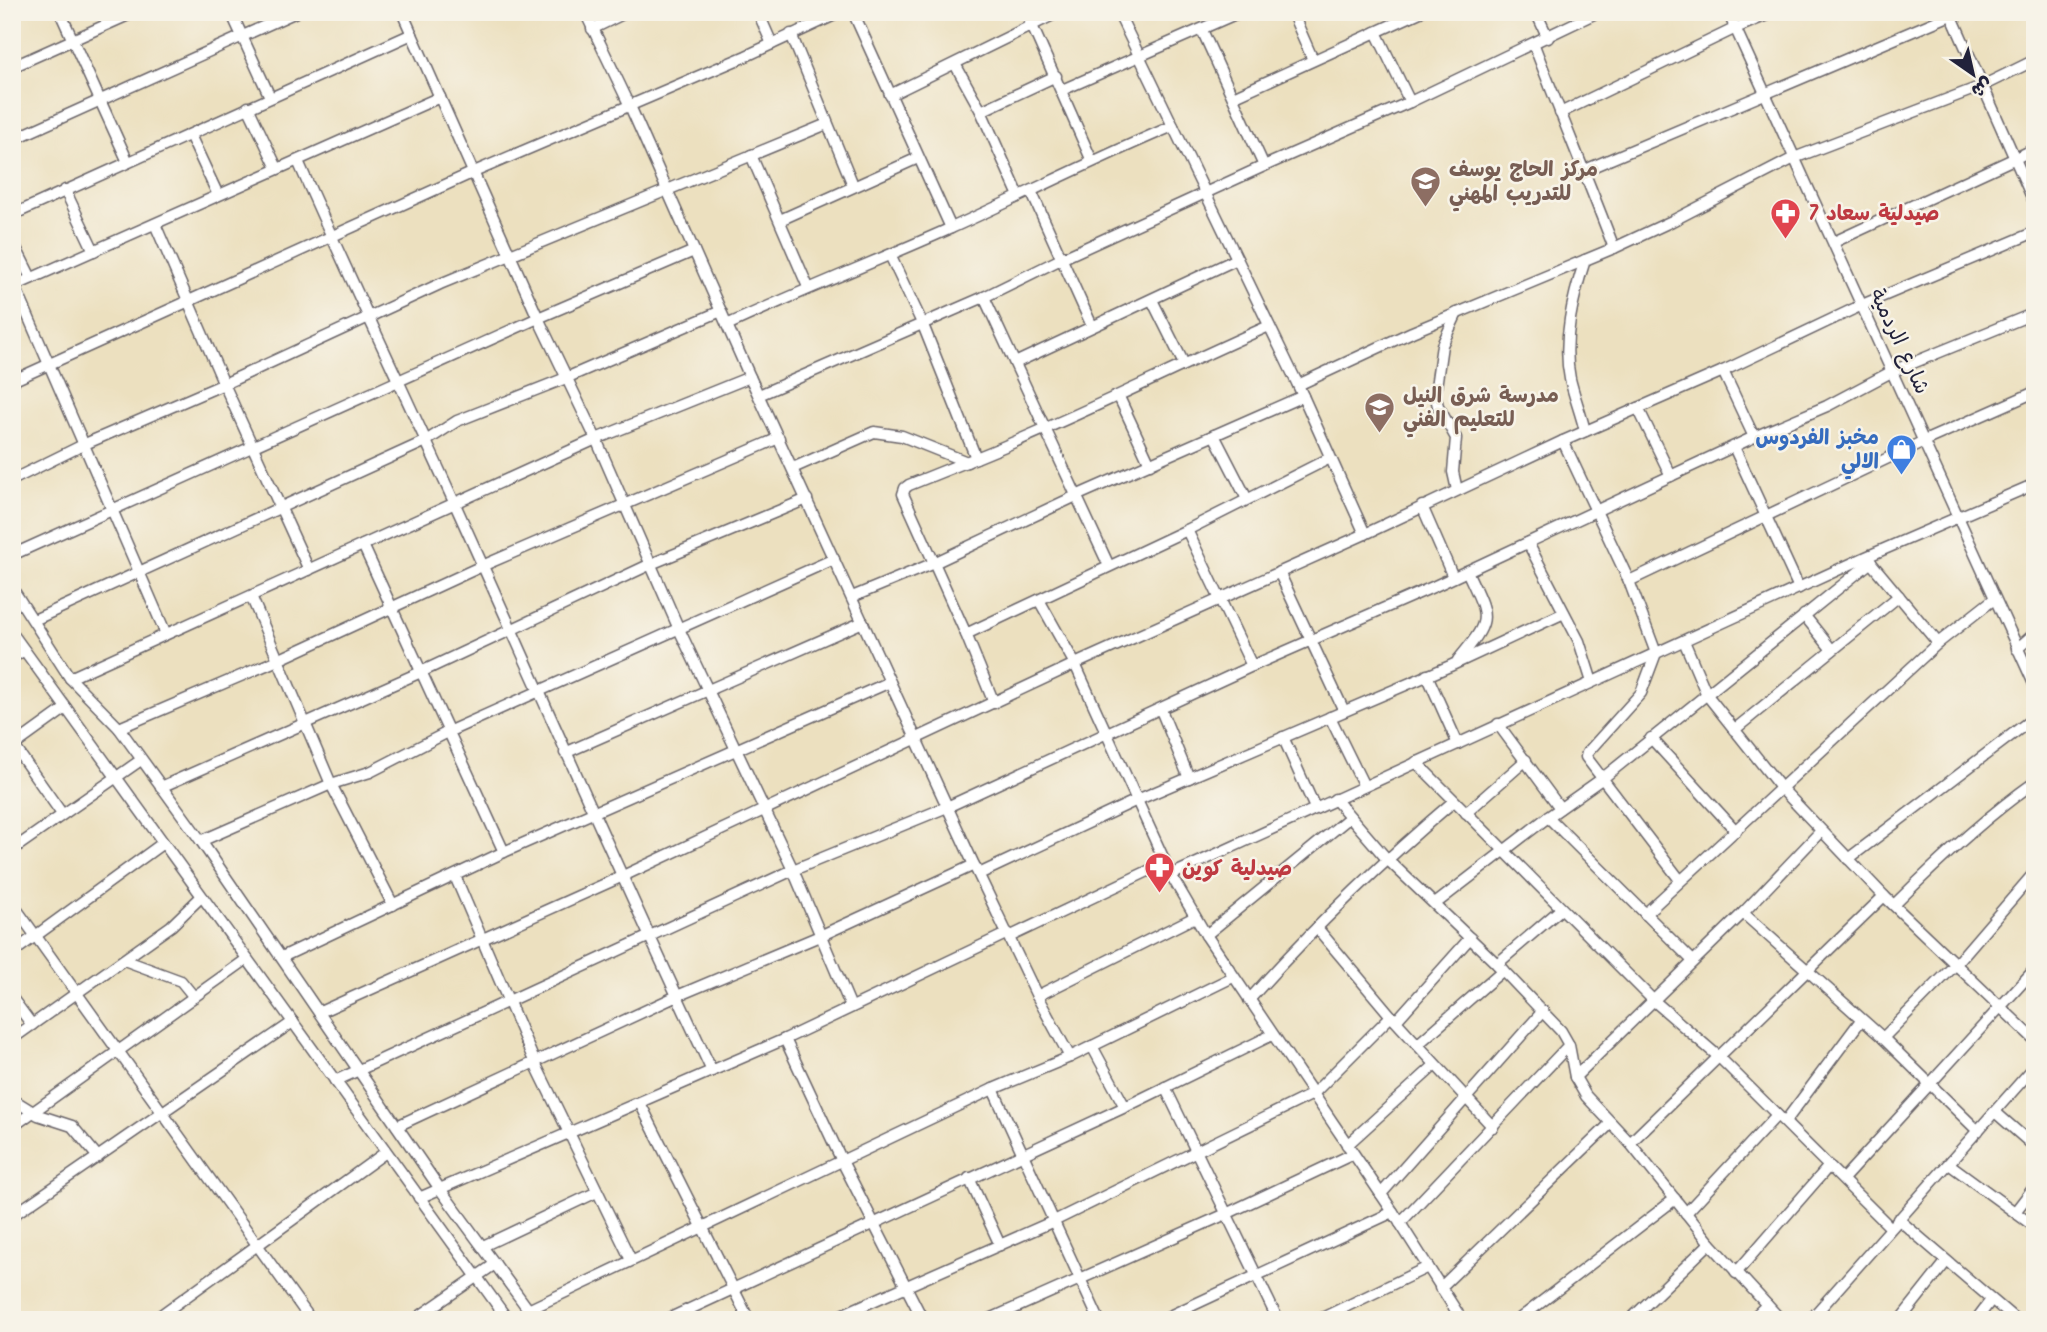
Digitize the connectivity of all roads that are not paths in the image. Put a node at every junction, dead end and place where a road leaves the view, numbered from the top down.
1 (60, 12) edge
2 (135, 12) edge
3 (231, 12) edge
4 (296, 12) edge
5 (402, 12) edge
6 (584, 12) edge
7 (627, 12) edge
8 (758, 12) edge
9 (841, 12) edge
10 (853, 12) edge
11 (1026, 12) edge
12 (1059, 12) edge
13 (1118, 12) edge
14 (1240, 12) edge
15 (1292, 12) edge
16 (1420, 12) edge
17 (1536, 12) edge
18 (1598, 12) edge
19 (1728, 12) edge
20 (1774, 12) edge
21 (1953, 13) edge
22 (1032, 24) junction
23 (1736, 28) junction
24 (592, 29) junction
25 (1202, 30) junction
26 (1376, 32) junction
27 (412, 34) junction
28 (791, 34) junction
29 (242, 36) junction
30 (1548, 38) junction
31 (72, 40) junction
32 (772, 44) junction
33 (1534, 44) junction
34 (1140, 56) junction
35 (1313, 60) junction
36 (2035, 60) edge
37 (955, 64) junction
38 (12, 67) edge
39 (1056, 76) junction
40 (1982, 86) junction
41 (1062, 90) junction
42 (1765, 93) junction
43 (890, 95) junction
44 (270, 97) junction
45 (440, 97) junction
46 (1233, 97) junction
47 (100, 101) junction
48 (1409, 102) junction
49 (629, 106) junction
50 (248, 107) junction
51 (981, 111) junction
52 (1560, 113) junction
53 (827, 124) junction
54 (1173, 126) junction
55 (190, 135) junction
56 (12, 140) edge
57 (2035, 149) edge
58 (751, 155) junction
59 (918, 158) junction
60 (1794, 158) junction
61 (2014, 158) junction
62 (298, 161) junction
63 (1092, 161) junction
64 (128, 162) junction
65 (1264, 166) junction
66 (276, 169) junction
67 (1585, 170) junction
68 (474, 172) junction
69 (853, 185) junction
70 (65, 190) junction
71 (666, 190) junction
72 (1031, 191) junction
73 (1205, 193) junction
74 (218, 195) junction
75 (1019, 196) junction
76 (2035, 204) edge
77 (12, 215) edge
78 (780, 220) junction
79 (155, 224) junction
80 (951, 228) junction
81 (2035, 232) edge
82 (331, 237) junction
83 (12, 240) edge
84 (1834, 242) junction
85 (1614, 248) junction
86 (94, 251) junction
87 (694, 251) junction
88 (510, 255) junction
89 (890, 255) junction
90 (1061, 259) junction
91 (1237, 259) junction
92 (1585, 260) junction
93 (31, 278) junction
94 (13, 287) edge
95 (808, 287) junction
96 (985, 297) junction
97 (190, 300) junction
98 (1152, 300) junction
99 (1862, 305) junction
100 (721, 311) junction
101 (1457, 313) junction
102 (2035, 313) edge
103 (538, 318) junction
104 (368, 319) junction
105 (727, 325) junction
106 (923, 325) junction
107 (1092, 326) junction
108 (1269, 326) junction
109 (1015, 363) junction
110 (50, 364) junction
111 (1184, 364) junction
112 (1723, 371) junction
113 (1893, 371) junction
114 (750, 377) junction
115 (566, 378) junction
116 (398, 380) junction
117 (12, 381) edge
118 (224, 384) junction
119 (1298, 385) junction
120 (2035, 392) edge
121 (759, 395) junction
122 (1119, 397) junction
123 (1303, 397) junction
124 (1638, 408) junction
125 (1045, 431) junction
126 (1585, 431) junction
127 (1214, 435) junction
128 (1754, 437) junction
129 (779, 438) junction
130 (596, 439) junction
131 (426, 441) junction
132 (1563, 441) junction
133 (1924, 441) junction
134 (85, 444) junction
135 (253, 446) junction
136 (1734, 447) junction
137 (1331, 458) junction
138 (972, 460) junction
139 (1150, 464) junction
140 (793, 468) junction
141 (1671, 477) junction
142 (12, 480) edge
143 (2035, 484) edge
144 (1457, 490) junction
145 (1076, 496) junction
146 (807, 499) junction
147 (1247, 499) junction
148 (455, 503) junction
149 (626, 503) junction
150 (1422, 506) junction
151 (281, 507) junction
152 (114, 509) junction
153 (1595, 513) junction
154 (1958, 516) junction
155 (1766, 517) junction
156 (1187, 530) junction
157 (1365, 534) junction
158 (1528, 543) junction
159 (363, 545) junction
160 (12, 555) edge
161 (834, 558) junction
162 (1868, 560) junction
163 (934, 563) junction
164 (651, 564) junction
165 (482, 566) junction
166 (1109, 566) junction
167 (139, 570) junction
168 (309, 570) junction
169 (1467, 571) junction
170 (1279, 572) junction
171 (1453, 577) junction
172 (1629, 581) junction
173 (12, 588) edge
174 (1799, 589) junction
175 (251, 596) junction
176 (1899, 596) junction
177 (852, 597) junction
178 (1220, 599) junction
179 (1994, 599) junction
180 (1040, 600) junction
181 (392, 607) junction
182 (1564, 613) junction
183 (1804, 615) junction
184 (34, 620) junction
185 (863, 622) junction
186 (678, 627) junction
187 (510, 628) junction
188 (12, 633) edge
189 (166, 634) junction
190 (966, 634) junction
191 (2035, 634) edge
192 (1312, 640) junction
193 (1684, 641) junction
194 (1938, 643) junction
195 (2017, 649) junction
196 (24, 650) junction
197 (1832, 650) junction
198 (1656, 653) junction
199 (12, 658) edge
200 (278, 660) junction
201 (1075, 664) junction
202 (1455, 664) junction
203 (1252, 666) junction
204 (421, 672) junction
205 (1427, 676) junction
206 (71, 678) junction
207 (890, 682) junction
208 (1592, 682) junction
209 (2035, 686) edge
210 (709, 688) junction
211 (539, 691) junction
212 (1707, 695) junction
213 (994, 703) junction
214 (66, 708) junction
215 (1161, 710) junction
216 (1344, 711) junction
217 (1330, 717) junction
218 (2035, 717) edge
219 (305, 724) junction
220 (1499, 724) junction
221 (119, 728) junction
222 (1734, 730) junction
223 (450, 731) junction
224 (1107, 735) junction
225 (1283, 737) junction
226 (1651, 738) junction
227 (917, 740) junction
228 (1458, 744) junction
229 (13, 747) edge
230 (737, 748) junction
231 (565, 753) junction
232 (141, 760) junction
233 (1526, 760) junction
234 (1416, 762) junction
235 (114, 777) junction
236 (1189, 778) junction
237 (1603, 778) junction
238 (2035, 782) edge
239 (331, 784) junction
240 (1364, 786) junction
241 (161, 787) junction
242 (1781, 788) junction
243 (1335, 799) junction
244 (1137, 800) junction
245 (1454, 801) junction
246 (947, 807) junction
247 (1315, 807) junction
248 (1560, 808) junction
249 (764, 810) junction
250 (1466, 813) junction
251 (62, 814) junction
252 (593, 814) junction
253 (1350, 817) junction
254 (1548, 817) junction
255 (1736, 831) junction
256 (1821, 831) junction
257 (201, 841) junction
258 (163, 843) junction
259 (12, 850) edge
260 (1504, 850) junction
261 (504, 852) junction
262 (1386, 858) junction
263 (1848, 859) junction
264 (1165, 863) junction
265 (793, 870) junction
266 (976, 870) junction
267 (2035, 872) edge
268 (455, 876) junction
269 (623, 876) junction
270 (1171, 876) junction
271 (1681, 880) junction
272 (1884, 896) junction
273 (201, 897) junction
274 (12, 903) edge
275 (393, 905) junction
276 (1435, 905) junction
277 (1894, 905) junction
278 (1561, 909) junction
279 (1742, 913) junction
280 (1645, 914) junction
281 (1195, 917) junction
282 (1318, 928) junction
283 (822, 935) junction
284 (1008, 935) junction
285 (1206, 935) junction
286 (36, 936) junction
287 (649, 936) junction
288 (483, 938) junction
289 (1470, 938) junction
290 (12, 953) edge
291 (282, 957) junction
292 (247, 959) junction
293 (124, 960) junction
294 (1693, 961) junction
295 (1955, 965) junction
296 (1500, 967) junction
297 (2035, 968) edge
298 (1806, 970) junction
299 (1234, 977) junction
300 (77, 993) junction
301 (677, 996) junction
302 (1037, 996) junction
303 (194, 997) junction
304 (12, 998) edge
305 (509, 1000) junction
306 (1249, 1000) junction
307 (1653, 1000) junction
308 (851, 1007) junction
309 (1999, 1007) junction
310 (1543, 1011) junction
311 (320, 1012) junction
312 (1393, 1018) junction
313 (1861, 1020) junction
314 (293, 1022) junction
315 (32, 1025) junction
316 (1272, 1035) junction
317 (1883, 1038) junction
318 (12, 1039) edge
319 (785, 1039) junction
320 (2035, 1040) edge
321 (1417, 1045) junction
322 (1569, 1045) junction
323 (1092, 1046) junction
324 (118, 1051) junction
325 (1070, 1057) junction
326 (1719, 1058) junction
327 (535, 1063) junction
328 (1434, 1065) junction
329 (2035, 1066) edge
330 (360, 1070) junction
331 (712, 1071) junction
332 (1575, 1077) junction
333 (335, 1081) junction
334 (1930, 1085) junction
335 (1166, 1087) junction
336 (993, 1089) junction
337 (1313, 1094) junction
338 (1465, 1098) junction
339 (12, 1100) edge
340 (640, 1103) junction
341 (1125, 1107) junction
342 (162, 1111) junction
343 (32, 1112) junction
344 (1995, 1112) junction
345 (1781, 1119) junction
346 (1611, 1122) junction
347 (397, 1126) junction
348 (12, 1127) edge
349 (1493, 1127) junction
350 (569, 1131) junction
351 (1978, 1131) junction
352 (1630, 1143) junction
353 (2035, 1147) edge
354 (1350, 1149) junction
355 (1196, 1151) junction
356 (386, 1152) junction
357 (1023, 1154) junction
358 (98, 1157) junction
359 (842, 1161) junction
360 (1949, 1164) junction
361 (1829, 1167) junction
362 (969, 1178) junction
363 (1843, 1180) junction
364 (2035, 1186) edge
365 (440, 1189) junction
366 (597, 1192) junction
367 (1381, 1194) junction
368 (418, 1198) junction
369 (1675, 1199) junction
370 (1393, 1212) junction
371 (2015, 1212) junction
372 (1686, 1213) junction
373 (1226, 1214) junction
374 (12, 1216) edge
375 (1898, 1219) junction
376 (1054, 1221) junction
377 (875, 1222) junction
378 (1400, 1223) junction
379 (703, 1227) junction
380 (1890, 1227) junction
381 (2035, 1227) edge
382 (1710, 1243) junction
383 (1000, 1245) junction
384 (258, 1246) junction
385 (483, 1246) junction
386 (631, 1260) junction
387 (1946, 1262) junction
388 (495, 1264) junction
389 (1428, 1267) junction
390 (1736, 1273) junction
391 (1254, 1275) junction
392 (478, 1277) junction
393 (1081, 1278) junction
394 (906, 1285) junction
395 (1440, 1287) junction
396 (733, 1290) junction
397 (1991, 1300) junction
398 (1767, 1305) junction
399 (1186, 1308) junction
400 (528, 1310) junction
401 (154, 1320) edge
402 (311, 1320) edge
403 (414, 1320) edge
404 (508, 1320) edge
405 (536, 1320) edge
406 (666, 1320) edge
407 (749, 1320) edge
408 (831, 1320) edge
409 (923, 1320) edge
410 (988, 1320) edge
411 (1100, 1320) edge
412 (1161, 1320) edge
413 (1192, 1320) edge
414 (1278, 1320) edge
415 (1318, 1320) edge
416 (1462, 1320) edge
417 (1518, 1320) edge
418 (1630, 1320) edge
419 (1751, 1320) edge
420 (1781, 1320) edge
421 (1810, 1320) edge
422 (1900, 1320) edge
423 (1976, 1320) edge
424 (2016, 1320) edge

1 - 31 street
2 - 31 street
3 - 29 street
4 - 29 street
5 - 27 street
6 - 24 street
7 - 24 street
8 - 32 street
9 - 28 street
10 - 43 street
11 - 22 street
12 - 22 street
13 - 34 street
14 - 25 street
15 - 35 street
16 - 26 street
17 - 30 street
18 - 30 street
19 - 23 street, شارع الردمية
20 - 23 street
21 - 40 street
21 - 42 street
22 - 37 street
22 - 39 street
23 - 42 street, شارع الردمية
23 - 52 street
24 - 49 street
25 - 34 street
25 - 46 street
26 - 35 street
26 - 48 street
27 - 44 street
27 - 45 street
28 - 32 street
28 - 53 street
29 - 44 street
29 - 47 street
30 - 33 street
31 - 38 street
31 - 47 street
32 - 49 street
33 - 48 street
33 - 52 street
34 - 41 street
34 - 54 street
35 - 46 street
36 - 40 street
37 - 43 street
37 - 51 street
39 - 41 street
39 - 51 street
40 - 60 street
40 - 61 street
41 - 63 street
42 - 60 street, شارع الردمية
42 - 67 street
43 - 59 street
44 - 50 street
45 - 62 street
45 - 68 street
46 - 65 street
47 - 56 street
47 - 64 street
48 - 65 street
49 - 68 street
49 - 71 street
50 - 55 street
50 - 66 street
51 - 75 street
52 - 67 street
53 - 58 street
53 - 69 street
54 - 63 street
54 - 73 street
55 - 64 street
55 - 74 street
57 - 61 street
58 - 71 street
58 - 78 street
59 - 69 street
59 - 80 street
60 - 84 street, شارع الردمية
60 - 85 street
61 - 76 street
61 - 84 street
62 - 66 street
62 - 82 street
63 - 72 street
64 - 70 street
65 - 73 street
66 - 74 street
67 - 85 street
68 - 82 street
68 - 88 street
69 - 78 street
70 - 77 street
70 - 86 street
71 - 87 street
71 - 88 street
72 - 75 street
72 - 90 street
73 - 90 street
73 - 91 street
74 - 79 street
75 - 80 street
78 - 95 street
79 - 86 street
79 - 97 street
80 - 89 street
81 - 99 street
82 - 97 street
82 - 104 street
83 - 93 street
84 - 99 street, شارع الردمية
85 - 92 street
86 - 93 street
87 - 100 street
87 - 103 street
88 - 103 street
88 - 104 street
89 - 95 street
89 - 106 street
90 - 96 street
90 - 107 street
91 - 98 street
91 - 108 street
92 - 101 street
92 - 126 street
93 - 94 street
94 - 110 street
95 - 105 street
96 - 106 street
96 - 109 street
97 - 110 street
97 - 118 street
98 - 107 street
98 - 111 street
99 - 112 street
99 - 113 street, شارع الردمية
100 - 105 street
100 - 115 street
101 - 119 street
101 - 144 street
102 - 113 street
103 - 115 street
103 - 116 street
104 - 116 street
104 - 118 street
105 - 114 street
106 - 121 street
106 - 138 street
107 - 109 street
108 - 111 street
108 - 119 street
109 - 125 street
110 - 117 street
110 - 134 street
111 - 122 street
112 - 124 street
112 - 128 street
113 - 128 street
113 - 133 street, شارع الردمية
114 - 121 street
114 - 130 street
115 - 130 street
115 - 131 street
116 - 131 street
116 - 135 street
118 - 134 street
118 - 135 street
119 - 123 street
120 - 133 street
121 - 129 street
122 - 125 street
122 - 139 street
123 - 127 street
123 - 137 street
124 - 126 street
124 - 141 street
125 - 138 street
125 - 145 street
126 - 132 street
127 - 139 street
127 - 147 street
128 - 136 street
129 - 140 street
129 - 149 street
130 - 148 street
130 - 149 street
131 - 148 street
131 - 151 street
132 - 144 street
132 - 153 street
133 - 154 street, شارع الردمية
133 - 155 street
134 - 142 street
134 - 152 street
135 - 151 street
135 - 152 street
136 - 141 street
136 - 155 street
137 - 147 street
137 - 157 street
138 - 140 street
138 - 163 street
139 - 145 street
140 - 146 street
141 - 153 street
143 - 154 street
144 - 150 street
145 - 163 street
145 - 166 street
146 - 161 street
146 - 164 street
147 - 156 street
148 - 159 street
148 - 165 street
149 - 164 street
149 - 165 street
150 - 157 street
150 - 171 street
151 - 167 street
151 - 168 street
152 - 160 street
152 - 167 street
153 - 158 street
153 - 172 street
154 - 162 street
154 - 179 street, شارع الردمية
155 - 172 street
155 - 174 street
156 - 166 street
156 - 178 street
157 - 170 street
158 - 169 street
158 - 182 street
159 - 168 street
159 - 181 street
161 - 177 street
161 - 186 street
162 - 174 street
162 - 176 street
162 - 183 street
163 - 177 street
163 - 190 street
164 - 186 street
164 - 187 street
165 - 181 street
165 - 187 street
166 - 180 street
167 - 184 street
167 - 189 street
168 - 175 street
169 - 171 street
169 - 202 street
170 - 178 street
170 - 192 street
171 - 192 street
172 - 198 street
173 - 184 street
174 - 193 street
175 - 189 street
175 - 200 street
176 - 194 street
176 - 197 street
177 - 185 street
178 - 201 street
178 - 203 street
179 - 194 street
179 - 195 street, شارع الردمية
180 - 190 street
180 - 201 street
181 - 200 street
181 - 204 street
182 - 202 street
182 - 208 street
183 - 197 street
183 - 212 street
184 - 206 street
185 - 207 street
185 - 210 street
186 - 210 street
186 - 211 street
187 - 204 street
187 - 211 street
188 - 196 street
189 - 206 street
190 - 213 street
191 - 195 street
192 - 203 street
192 - 216 street
193 - 198 street
193 - 212 street
194 - 242 street
195 - 209 street, شارع الردمية
196 - 199 street
196 - 214 street
197 - 222 street
198 - 208 street
198 - 237 street
200 - 219 street
200 - 221 street
201 - 213 street
201 - 224 street
202 - 205 street
203 - 215 street
204 - 219 street
204 - 223 street
205 - 216 street
205 - 228 street
206 - 221 street
207 - 227 street
207 - 230 street
208 - 220 street
210 - 230 street
210 - 231 street
211 - 223 street
211 - 231 street
212 - 222 street
212 - 226 street
213 - 227 street
214 - 229 street
214 - 235 street
215 - 224 street
215 - 236 street
216 - 217 street
217 - 225 street
217 - 240 street
218 - 263 street
219 - 239 street
219 - 241 street
220 - 228 street
220 - 233 street
221 - 232 street
222 - 242 street
223 - 239 street
223 - 261 street
224 - 244 street
224 - 246 street
225 - 236 street
225 - 247 street
226 - 237 street
226 - 255 street
227 - 246 street
227 - 249 street
228 - 234 street
229 - 251 street
230 - 249 street
230 - 252 street
231 - 252 street
232 - 235 street
232 - 241 street
233 - 248 street
233 - 250 street
234 - 240 street
234 - 245 street
235 - 251 street
235 - 258 street
236 - 244 street
237 - 248 street
237 - 271 street
238 - 277 street
239 - 257 street
239 - 275 street
240 - 243 street
241 - 257 street
242 - 255 street
242 - 256 street
243 - 247 street
243 - 253 street
244 - 264 street
244 - 266 street
245 - 250 street
245 - 262 street
246 - 265 street
246 - 266 street
247 - 270 street
248 - 254 street
249 - 265 street
249 - 269 street
250 - 260 street
251 - 259 street
252 - 261 street
252 - 269 street
253 - 262 street
253 - 285 street
254 - 260 street
254 - 280 street
255 - 271 street
256 - 263 street
256 - 279 street
257 - 291 street
258 - 273 street
258 - 286 street
260 - 276 street
260 - 278 street
261 - 268 street
262 - 276 street
262 - 282 street
263 - 272 street
264 - 270 street
264 - 284 street
265 - 283 street
265 - 287 street
266 - 283 street
266 - 284 street
267 - 295 street
268 - 275 street
268 - 288 street
269 - 287 street
269 - 288 street
270 - 281 street
271 - 280 street
272 - 277 street
272 - 298 street
273 - 292 street
273 - 293 street
274 - 286 street
275 - 291 street
276 - 289 street
277 - 295 street
278 - 296 street
278 - 307 street
279 - 294 street
279 - 298 street
280 - 294 street
281 - 285 street
281 - 302 street
282 - 306 street
282 - 312 street
283 - 301 street
283 - 308 street
284 - 302 street
284 - 308 street
285 - 299 street
286 - 290 street
286 - 300 street
287 - 301 street
287 - 305 street
288 - 305 street
288 - 311 street
289 - 296 street
289 - 312 street
291 - 311 street
292 - 303 street
292 - 314 street
293 - 300 street
293 - 303 street
294 - 307 street
295 - 309 street
295 - 317 street
296 - 310 street
296 - 321 street
297 - 309 street
298 - 313 street
298 - 326 street
299 - 306 street
299 - 323 street
300 - 315 street
300 - 324 street
301 - 327 street
301 - 331 street
302 - 325 street
303 - 324 street
304 - 315 street
305 - 327 street
305 - 330 street
306 - 316 street
307 - 326 street
307 - 332 street
308 - 319 street
309 - 320 street
309 - 334 street
310 - 322 street
310 - 338 street
311 - 330 street
312 - 321 street
312 - 337 street
313 - 317 street
313 - 345 street
314 - 333 street
314 - 342 street
315 - 318 street
316 - 335 street
316 - 337 street
317 - 334 street
319 - 331 street
319 - 359 street
321 - 328 street
322 - 332 street
322 - 349 street
323 - 325 street
323 - 341 street
324 - 342 street
324 - 343 street
325 - 336 street
326 - 345 street
326 - 352 street
327 - 347 street
327 - 350 street
328 - 338 street
328 - 354 street
329 - 344 street
330 - 333 street
330 - 347 street
331 - 340 street
332 - 346 street
333 - 356 street
334 - 351 street
334 - 363 street
335 - 341 street
335 - 355 street
336 - 357 street
336 - 359 street
337 - 354 street
337 - 355 street
338 - 349 street
338 - 367 street
339 - 343 street
340 - 350 street
340 - 379 street
341 - 357 street
342 - 358 street
342 - 384 street
343 - 348 street
343 - 358 street
344 - 351 street
344 - 353 street
345 - 361 street
345 - 372 street
346 - 352 street
346 - 395 street
347 - 365 street
349 - 378 street
350 - 365 street
350 - 366 street
351 - 360 street
352 - 369 street
354 - 367 street
354 - 373 street
355 - 373 street
355 - 376 street
356 - 368 street
356 - 384 street
357 - 362 street
357 - 376 street
358 - 374 street
359 - 377 street
359 - 379 street
360 - 371 street
360 - 375 street
361 - 363 street
361 - 390 street
362 - 377 street
362 - 383 street
363 - 380 street
364 - 371 street
365 - 368 street
365 - 385 street
366 - 385 street
366 - 386 street
367 - 370 street
368 - 392 street
369 - 372 street
369 - 417 street
370 - 378 street
370 - 391 street
371 - 381 street
372 - 382 street
373 - 391 street
373 - 393 street
375 - 380 street
375 - 387 street
376 - 383 street
376 - 393 street
377 - 394 street
377 - 396 street
378 - 389 street
379 - 386 street
379 - 396 street
380 - 421 street
382 - 390 street
382 - 418 street
383 - 394 street
384 - 401 street
384 - 402 street
385 - 388 street
386 - 400 street
387 - 397 street
387 - 422 street
388 - 392 street
388 - 400 street
389 - 395 street
389 - 415 street
390 - 398 street
391 - 399 street
391 - 414 street
392 - 403 street
392 - 404 street
393 - 410 street
393 - 411 street
394 - 408 street
394 - 409 street
395 - 416 street
396 - 406 street
396 - 407 street
397 - 423 street
397 - 424 street
398 - 419 street
398 - 420 street
399 - 412 street
399 - 413 street
400 - 405 street

